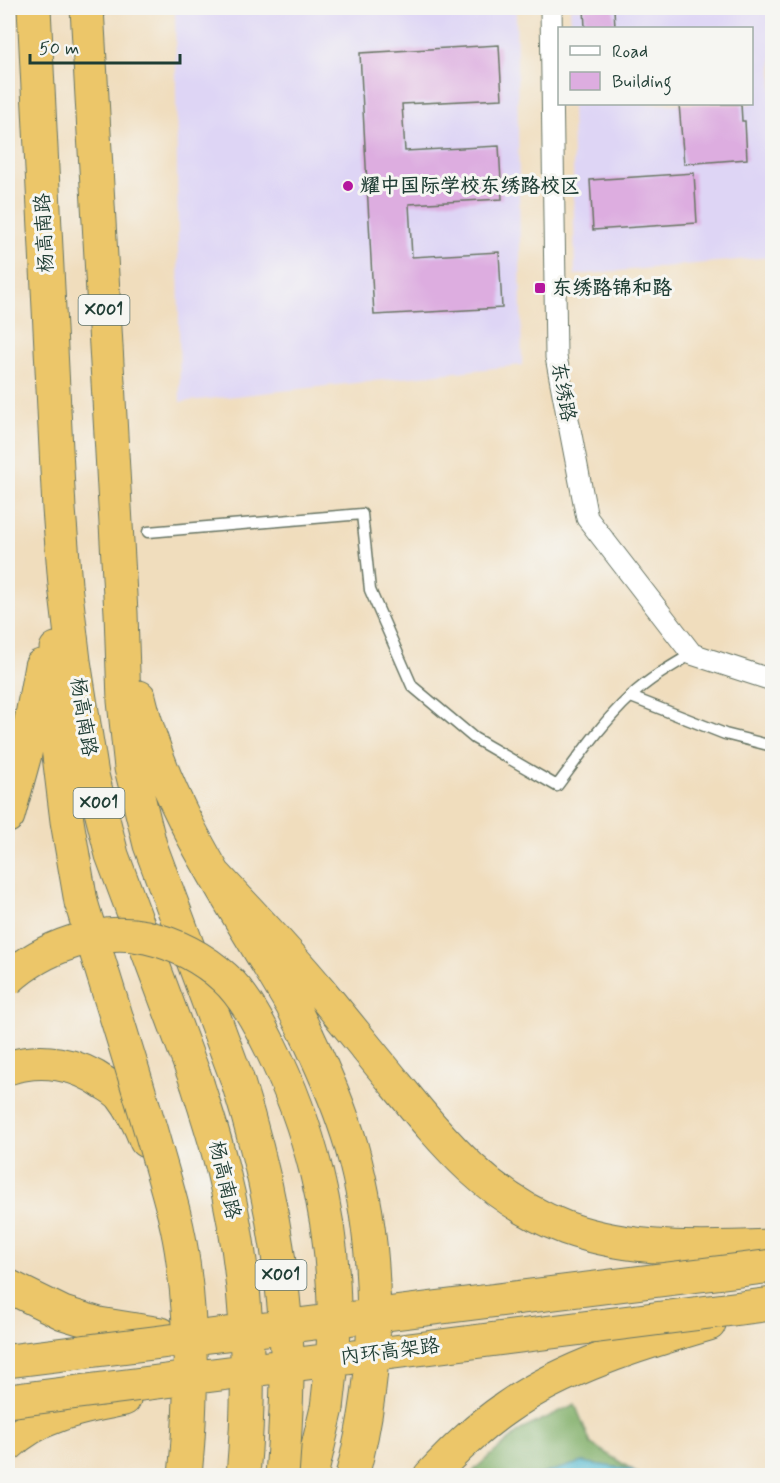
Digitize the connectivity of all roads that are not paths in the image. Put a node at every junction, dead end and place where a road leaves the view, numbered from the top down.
1 (34, 8) edge
2 (87, 8) edge
3 (551, 8) edge
4 (59, 509) junction
5 (148, 532) dead end
6 (121, 613) junction
7 (692, 654) junction
8 (772, 680) edge
9 (631, 696) junction
10 (772, 746) edge
11 (8, 816) edge
12 (216, 876) junction
13 (8, 979) edge
14 (8, 1068) edge
15 (167, 1191) junction
16 (771, 1256) edge
17 (8, 1286) edge
18 (772, 1304) edge
19 (710, 1324) dead end
20 (160, 1334) dead end
21 (8, 1361) edge
22 (133, 1397) dead end
23 (8, 1401) edge
24 (8, 1445) edge
25 (184, 1476) edge
26 (243, 1476) edge
27 (282, 1476) edge
28 (311, 1476) edge
29 (352, 1476) edge
30 (430, 1476) edge

1 - 4 highway, 杨高南路 / X001
2 - 6 highway, 杨高南路 / X001
3 - 7 street, 东绣路
4 - 11 highway
4 - 15 highway, bridge
4 - 26 highway, 杨高南路 / X001, bridge
5 - 9 lane
6 - 12 highway
6 - 27 highway, 杨高南路 / X001, bridge
7 - 8 street
7 - 9 lane
9 - 10 lane
12 - 16 highway
12 - 29 highway, bridge
13 - 28 highway, bridge
14 - 15 highway, bridge
15 - 25 highway, bridge
16 - 21 highway, 内环高架路, bridge
17 - 20 highway
18 - 23 highway, 内环高架路, bridge
19 - 30 highway
22 - 24 highway

